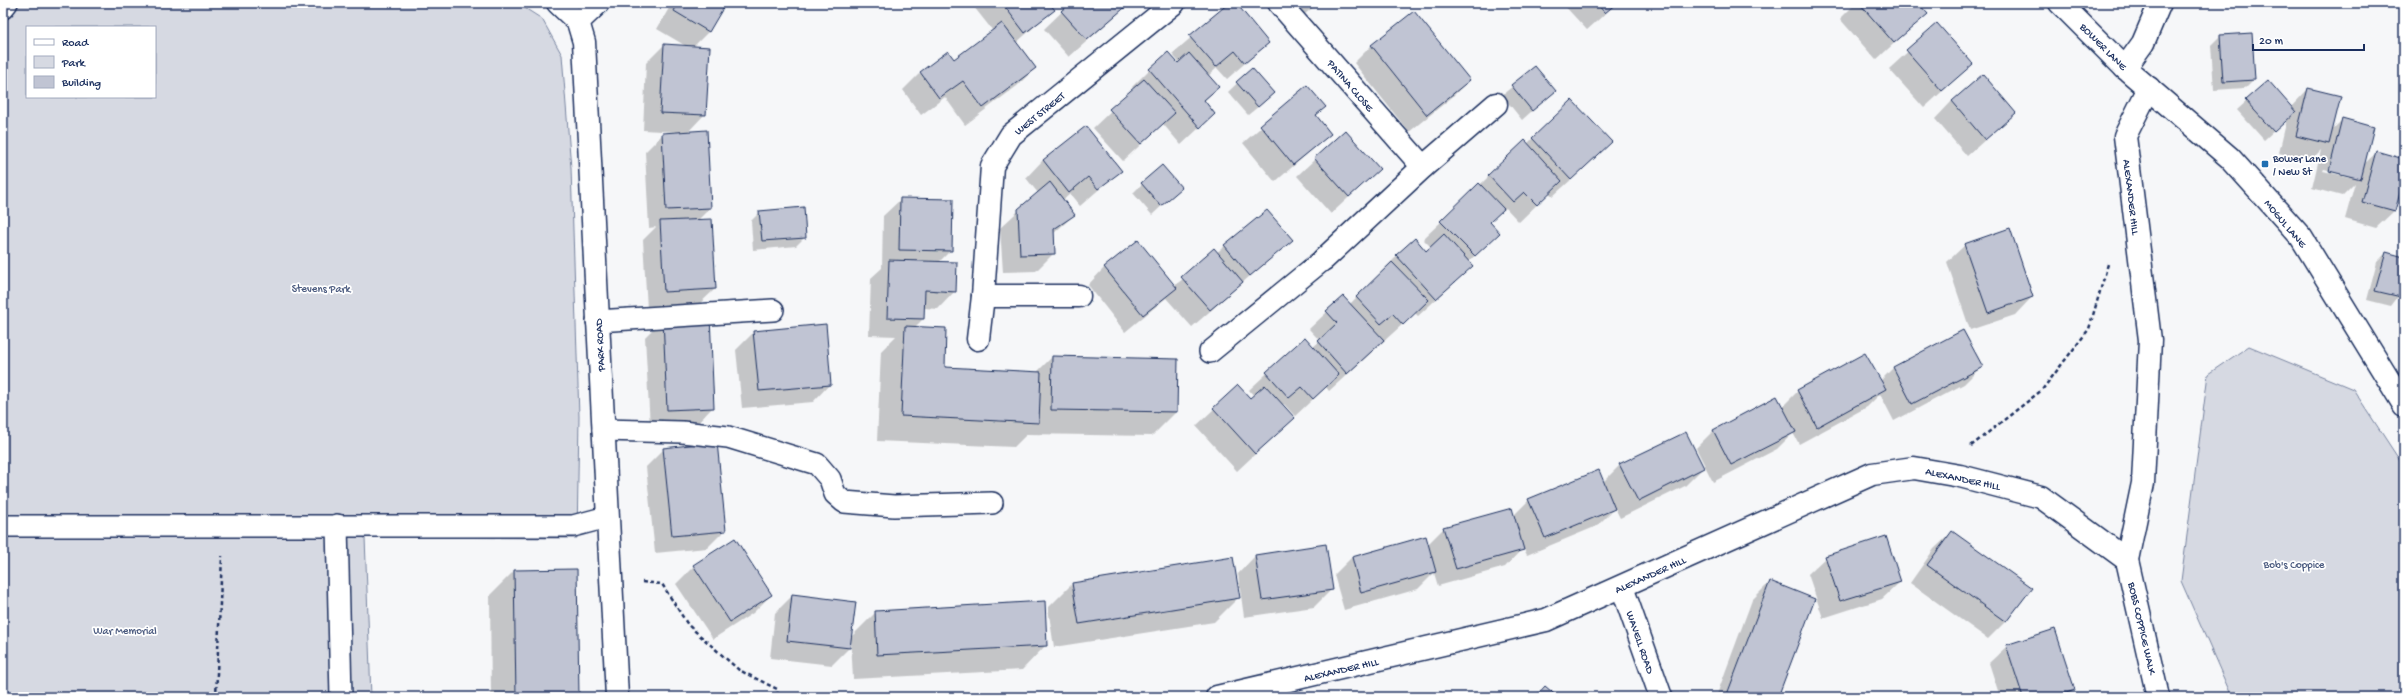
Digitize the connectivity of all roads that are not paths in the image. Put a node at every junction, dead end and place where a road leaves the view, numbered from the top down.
1 (7, 3) edge
2 (558, 3) edge
3 (598, 3) edge
4 (1174, 3) edge
5 (1279, 3) edge
6 (2060, 3) edge
7 (2160, 3) edge
8 (3, 8) edge
9 (578, 22) junction
10 (2124, 68) junction
11 (2149, 88) junction
12 (1496, 104) dead end
13 (1423, 167) junction
14 (1324, 259) joint
15 (983, 296) junction
16 (1079, 296) dead end
17 (773, 310) dead end
18 (597, 321) junction
19 (978, 339) dead end
20 (1210, 352) dead end
21 (2404, 405) edge
22 (603, 430) junction
23 (992, 504) dead end
24 (607, 517) junction
25 (3, 526) edge
26 (337, 526) junction
27 (2127, 560) junction
28 (1622, 587) junction
29 (341, 697) edge
30 (618, 697) edge
31 (1217, 697) edge
32 (1661, 697) edge
33 (2158, 697) edge

1 - 8 lane
2 - 9 street, PARK ROAD
3 - 9 street
4 - 15 street, WEST STREET
5 - 13 street, PATINA CLOSE
6 - 10 street, BOWER LANE
7 - 10 street
9 - 18 street, PARK ROAD
10 - 11 street, BOWER LANE
11 - 21 street, MOGUL LANE
11 - 27 street, ALEXANDER HILL
12 - 13 street
13 - 14 street
14 - 20 lane
15 - 16 street
15 - 19 street, WEST STREET
17 - 18 lane
18 - 22 street, PARK ROAD
22 - 23 lane
22 - 24 street, PARK ROAD
24 - 26 lane
24 - 30 street, PARK ROAD
25 - 26 lane
26 - 29 lane
27 - 28 street, ALEXANDER HILL
27 - 33 street, BOBS COPPICE WALK
28 - 31 street, ALEXANDER HILL
28 - 32 street, WAVELL ROAD

